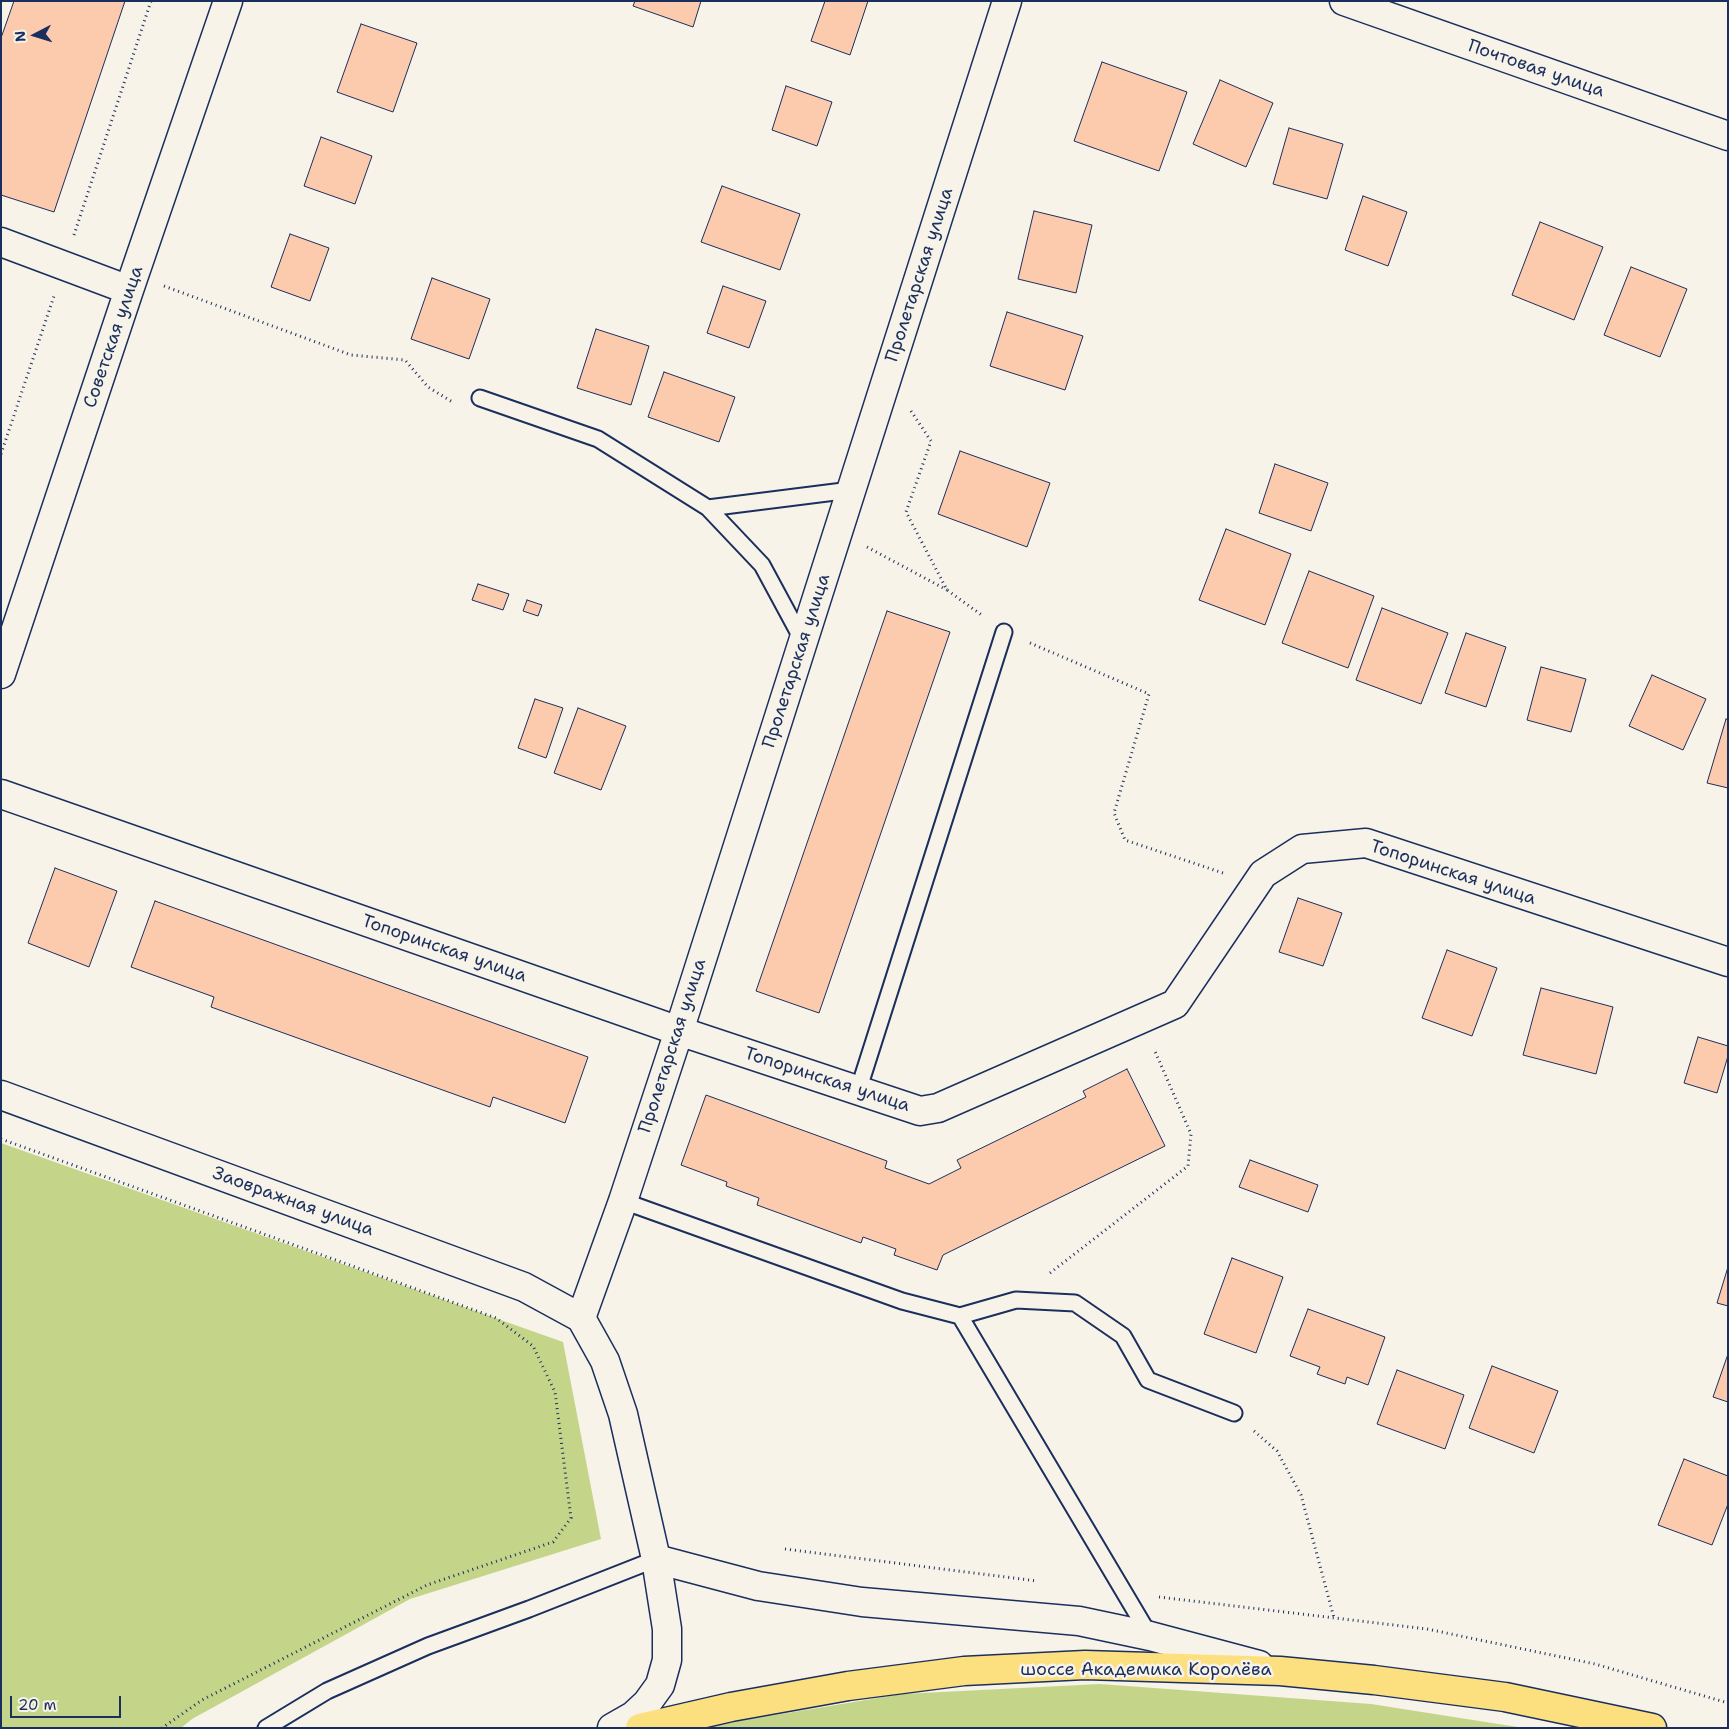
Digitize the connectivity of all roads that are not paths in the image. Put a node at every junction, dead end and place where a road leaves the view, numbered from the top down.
1 (228, 1) edge
2 (1007, 1) edge
3 (1344, 1) edge
4 (1728, 136) edge
5 (1, 242) edge
6 (132, 282) junction
7 (480, 398) road end
8 (851, 490) junction
9 (708, 508) junction
10 (1004, 632) road end
11 (803, 641) junction
12 (1, 674) edge
13 (1, 794) edge
14 (1728, 962) edge
15 (679, 1030) junction
16 (858, 1091) junction
17 (1, 1096) edge
18 (623, 1201) junction
19 (960, 1316) junction
20 (581, 1318) junction
21 (1234, 1413) road end
22 (656, 1560) junction
23 (1150, 1636) junction
24 (1280, 1670) junction
25 (266, 1728) edge
26 (612, 1728) edge
27 (640, 1728) edge
28 (1652, 1728) edge

1 - 6 street, Советская улица
2 - 8 street, Пролетарская улица
3 - 4 street, Почтовая улица
5 - 6 street
6 - 12 street, Советская улица
7 - 9 lane
8 - 9 lane
8 - 11 street, Пролетарская улица
9 - 11 lane
10 - 16 lane
11 - 15 street, Пролетарская улица
13 - 15 street, Топоринская улица
14 - 16 street, Топоринская улица
15 - 16 street, Топоринская улица
15 - 18 street, Пролетарская улица
17 - 20 street, Заовражная улица
18 - 19 lane
18 - 20 street, Пролетарская улица
19 - 21 lane
19 - 23 lane
20 - 22 street
22 - 23 street
22 - 25 lane
22 - 26 street
23 - 24 street
24 - 27 highway, шоссе Академика Королёва
24 - 28 highway, шоссе Академика Королёва

